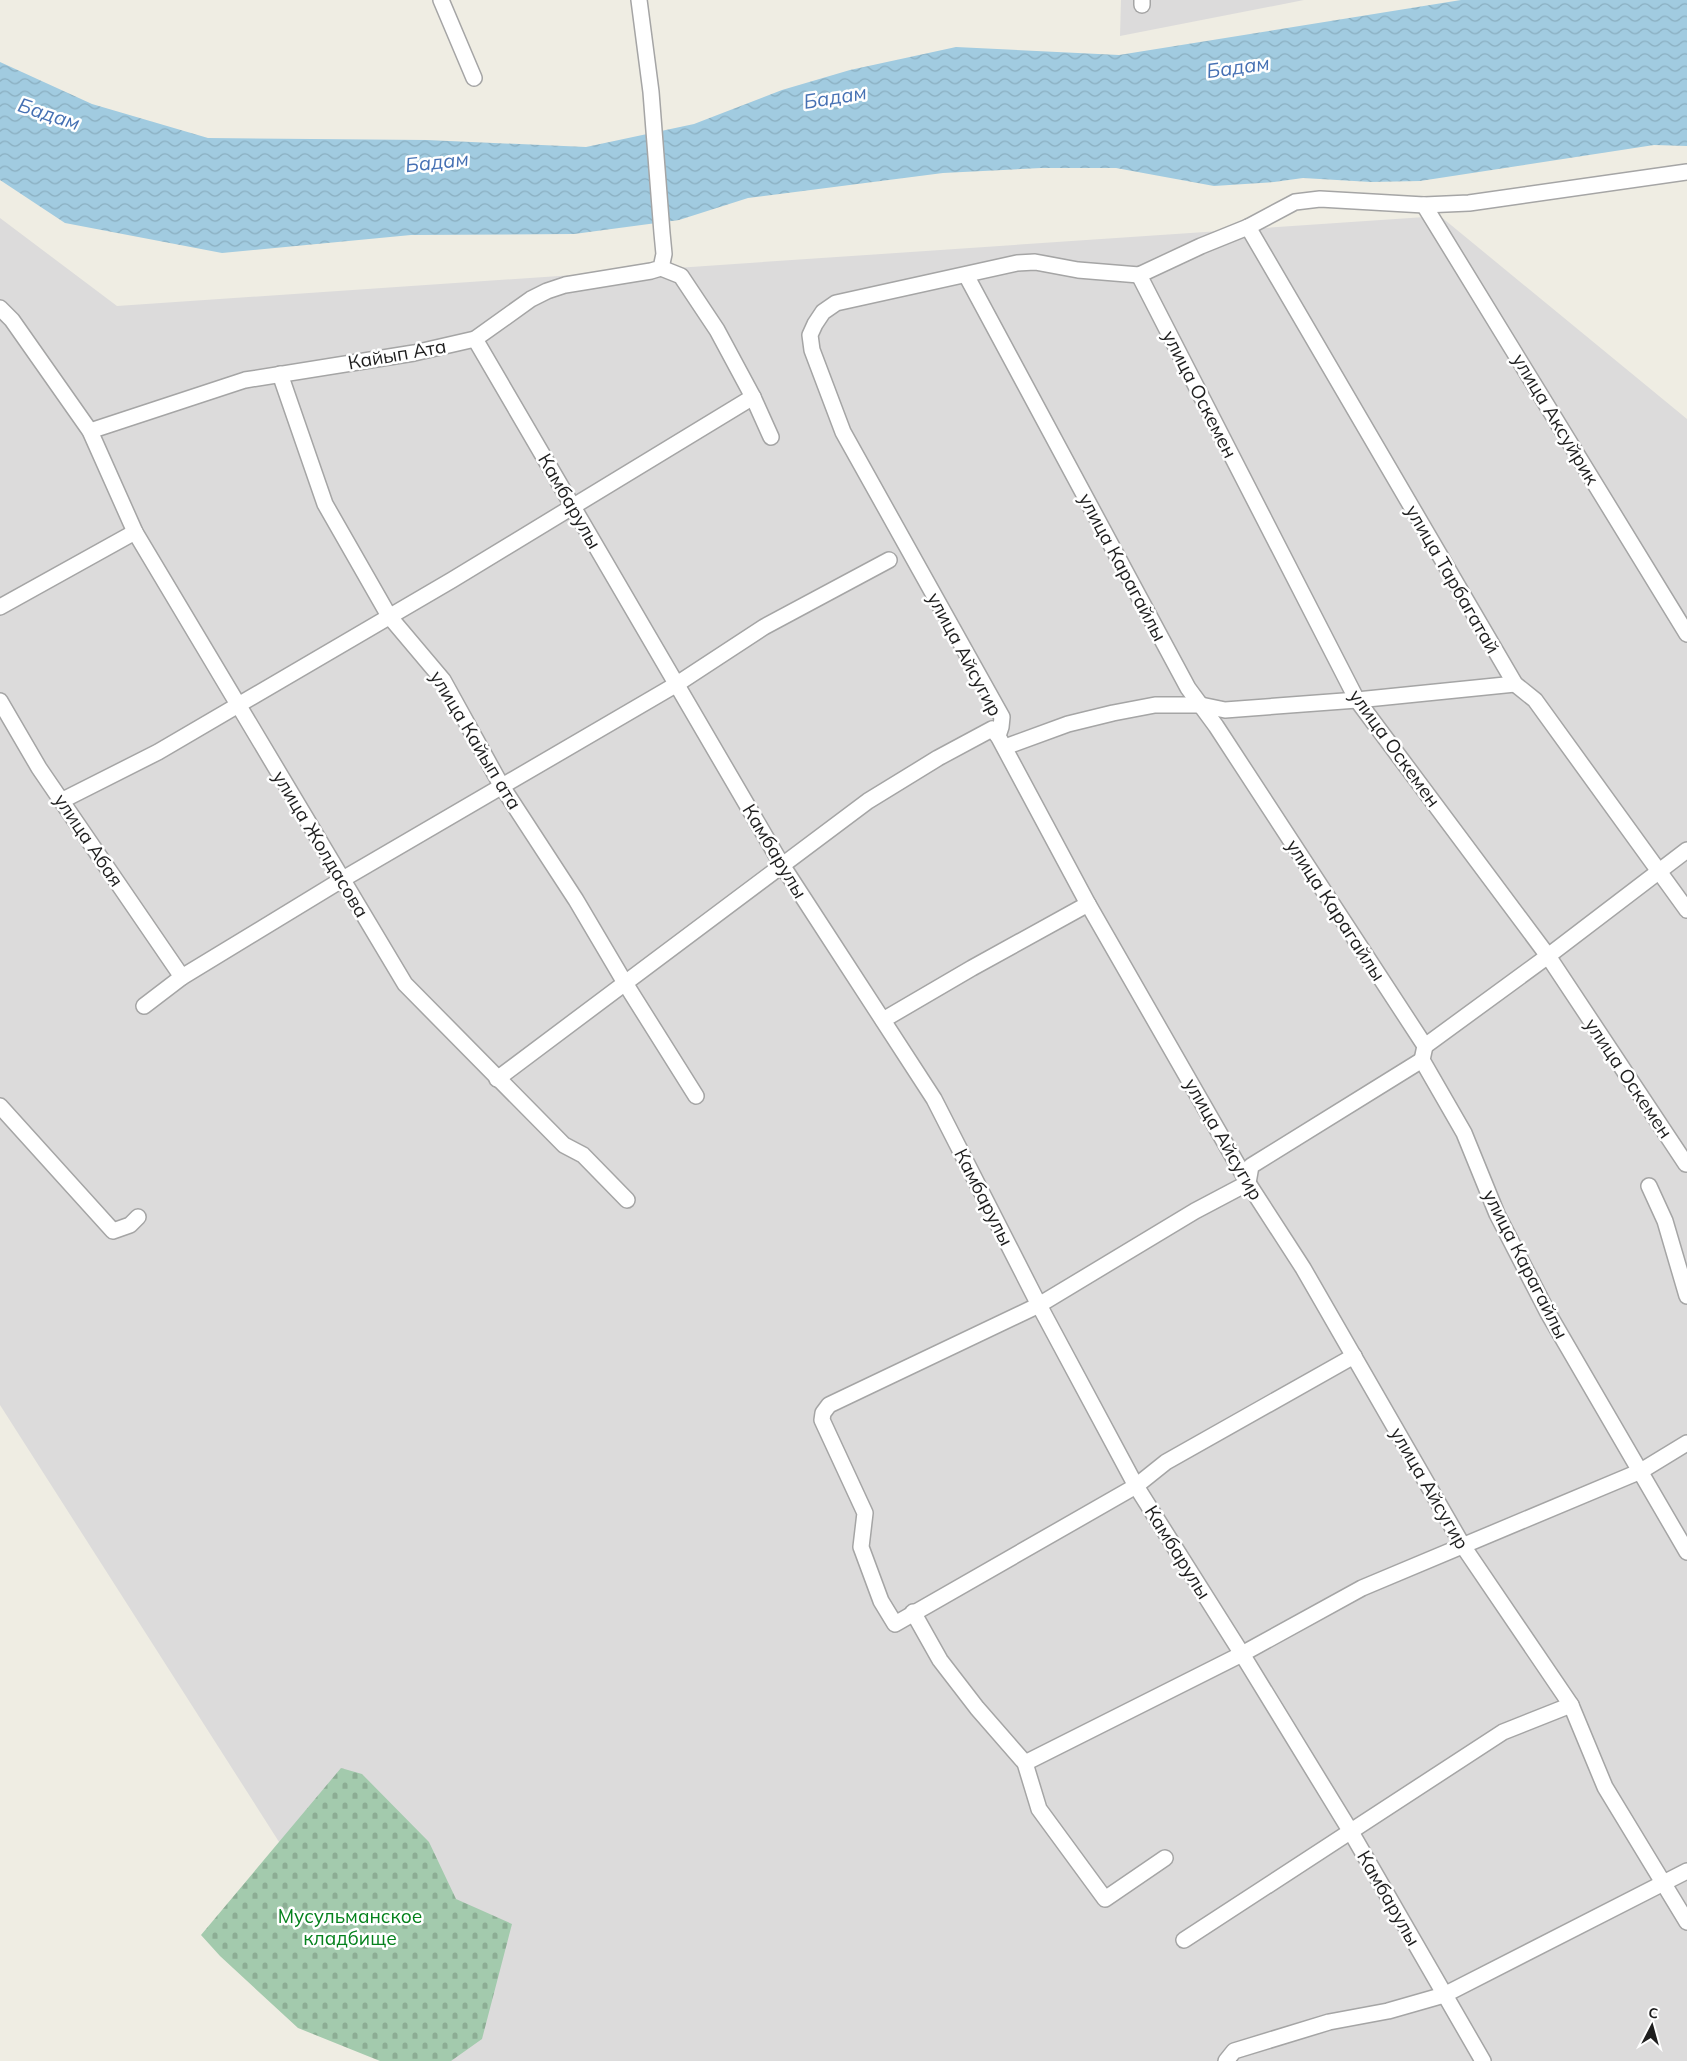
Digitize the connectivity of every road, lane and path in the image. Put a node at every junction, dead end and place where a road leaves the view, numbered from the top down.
1 (441, 0) edge
2 (640, 0) edge
3 (474, 78) dead end
4 (1687, 172) edge
5 (1424, 205) junction
6 (1248, 228) junction
7 (661, 268) junction
8 (966, 275) junction
9 (1139, 275) junction
10 (0, 308) edge
11 (475, 338) junction
12 (280, 374) junction
13 (753, 397) junction
14 (90, 431) junction
15 (771, 438) dead end
16 (574, 506) junction
17 (135, 532) junction
18 (889, 560) dead end
19 (0, 607) edge
20 (389, 616) junction
21 (1687, 634) edge
22 (677, 684) junction
23 (1515, 684) junction
24 (1357, 700) junction
25 (0, 701) edge
26 (237, 704) junction
27 (1201, 705) junction
28 (1001, 742) junction
29 (502, 785) junction
30 (61, 800) junction
31 (1687, 850) edge
32 (782, 865) junction
33 (1660, 871) junction
34 (342, 879) junction
35 (1088, 904) junction
36 (1687, 910) edge
37 (1548, 956) junction
38 (182, 977) junction
39 (624, 983) junction
40 (144, 1006) dead end
41 (883, 1020) junction
42 (1424, 1053) junction
43 (497, 1078) junction
44 (696, 1096) dead end
45 (0, 1106) edge
46 (1686, 1164) edge
47 (1248, 1183) junction
48 (1649, 1186) dead end
49 (627, 1200) dead end
50 (138, 1217) dead end
51 (1687, 1296) edge
52 (1039, 1305) junction
53 (1354, 1356) junction
54 (1687, 1443) edge
55 (1641, 1471) junction
56 (1136, 1486) junction
57 (1463, 1546) junction
58 (1687, 1552) edge
59 (913, 1612) junction
60 (1242, 1654) junction
61 (1571, 1705) junction
62 (1025, 1763) junction
63 (1351, 1832) junction
64 (1165, 1858) dead end
65 (1687, 1871) edge
66 (1663, 1883) junction
67 (1687, 1922) edge
68 (1184, 1940) dead end
69 (1444, 1995) junction
70 (1226, 2060) edge
71 (1483, 2061) edge

1 - 3 street
2 - 7 street
4 - 5 street
5 - 6 street
5 - 21 street, улица Аксуйрик
6 - 9 street
6 - 23 street, улица Тарбагатай
7 - 11 street, Кайып Ата
7 - 13 street
8 - 9 street
8 - 27 street, улица Карагайлы
8 - 28 street, улица Айсугир
9 - 24 street, улица Оскемен
10 - 14 street, улица Жолдасова
11 - 12 street, Кайып Ата
11 - 16 street, Камбарулы
12 - 14 street, Кайып Ата
12 - 20 street, улица Кайып ата
13 - 15 street
13 - 16 street
14 - 17 street, улица Жолдасова
16 - 20 street
16 - 22 street, Камбарулы
17 - 19 street
17 - 26 street, улица Жолдасова
18 - 22 street
20 - 26 street
20 - 29 street, улица Кайып ата
22 - 29 street
22 - 32 street, Камбарулы
23 - 24 street
23 - 33 street, улица Тарбагатай
24 - 27 street
24 - 37 street, улица Оскемен
25 - 30 street, улица Абая
26 - 30 street
26 - 34 street, улица Жолдасова
27 - 28 street
27 - 42 street, улица Карагайлы
28 - 32 street
28 - 35 street, улица Айсугир
29 - 34 street
29 - 39 street, улица Кайып ата
30 - 38 street, улица Абая
31 - 33 street
32 - 39 street
32 - 41 street, Камбарулы
33 - 36 street, улица Тарбагатай
33 - 37 street
34 - 38 street
34 - 43 street, улица Жолдасова
35 - 41 street
35 - 47 street, улица Айсугир
37 - 42 street
37 - 46 street, улица Оскемен
38 - 40 street
39 - 43 street
39 - 44 street, улица Кайып ата
41 - 52 street, Камбарулы
42 - 47 street
42 - 55 street, улица Карагайлы
43 - 49 street, улица Жолдасова
45 - 50 street
47 - 52 street
47 - 53 street, улица Айсугир
48 - 51 street
52 - 56 street, Камбарулы
52 - 59 street
53 - 56 street
53 - 57 street, улица Айсугир
54 - 55 street
55 - 57 street
55 - 58 street, улица Карагайлы
56 - 59 street
56 - 60 street, Камбарулы
57 - 60 street
57 - 61 street, улица Айсугир
59 - 62 street
60 - 62 street
60 - 63 street, Камбарулы
61 - 63 street
61 - 66 street, улица Айсугир
62 - 64 street
63 - 68 street
63 - 69 street, Камбарулы
65 - 66 street
66 - 67 street, улица Айсугир
66 - 69 street
69 - 70 street
69 - 71 street, Камбарулы

